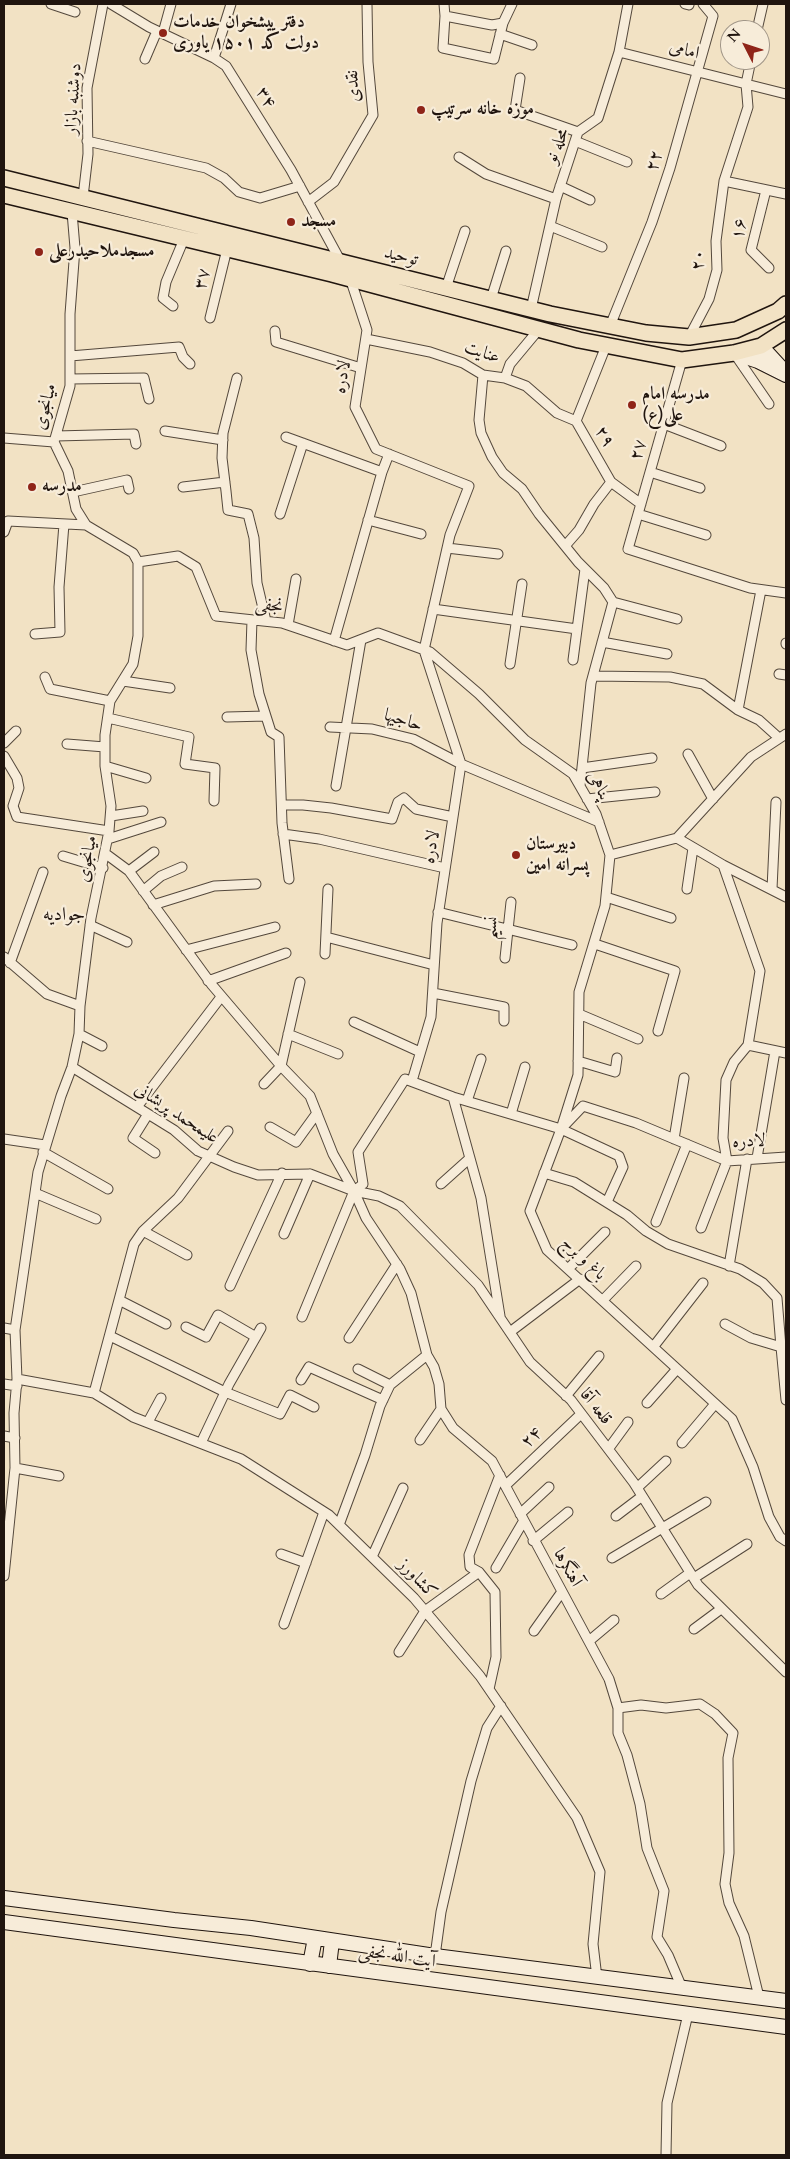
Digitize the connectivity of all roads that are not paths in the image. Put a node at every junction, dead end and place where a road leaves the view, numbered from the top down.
1 (51, 4) edge
2 (103, 4) edge
3 (111, 4) edge
4 (171, 4) edge
5 (231, 4) edge
6 (367, 4) edge
7 (444, 4) edge
8 (512, 4) edge
9 (628, 4) edge
10 (703, 4) edge
11 (763, 4) edge
12 (75, 12) dead end
13 (445, 16) junction
14 (759, 20) edge
15 (503, 23) junction
16 (160, 32) junction
17 (500, 34) junction
18 (532, 45) dead end
19 (619, 52) junction
20 (214, 58) junction
21 (145, 59) dead end
22 (749, 70) edge
23 (696, 71) junction
24 (520, 78) dead end
25 (746, 84) junction
26 (786, 94) edge
27 (576, 137) junction
28 (87, 141) junction
29 (459, 157) dead end
30 (627, 162) dead end
31 (4, 178) edge
32 (724, 181) junction
33 (300, 186) junction
34 (560, 186) junction
35 (766, 190) junction
36 (786, 194) edge
37 (7, 197) edge
38 (83, 197) junction
39 (556, 199) junction
40 (590, 200) dead end
41 (308, 202) junction
42 (72, 212) junction
43 (550, 226) junction
44 (465, 231) dead end
45 (184, 239) junction
46 (602, 247) dead end
47 (227, 249) junction
48 (506, 251) dead end
49 (341, 262) junction
50 (769, 268) dead end
51 (350, 278) junction
52 (413, 287) junction
53 (446, 288) junction
54 (491, 299) junction
55 (786, 304) edge
56 (173, 306) dead end
57 (531, 310) junction
58 (210, 318) dead end
59 (610, 326) junction
60 (540, 328) junction
61 (275, 331) dead end
62 (784, 336) edge
63 (689, 337) junction
64 (366, 339) junction
65 (606, 346) junction
66 (761, 346) junction
67 (734, 353) junction
68 (70, 356) junction
69 (682, 360) junction
70 (190, 364) dead end
71 (361, 368) junction
72 (786, 374) edge
73 (483, 375) junction
74 (237, 378) dead end
75 (505, 378) junction
76 (70, 379) junction
77 (149, 399) dead end
78 (769, 404) dead end
79 (576, 421) junction
80 (664, 424) junction
81 (165, 431) dead end
82 (286, 437) dead end
83 (4, 438) edge
84 (55, 439) junction
85 (223, 440) junction
86 (303, 443) junction
87 (136, 444) dead end
88 (721, 446) dead end
89 (389, 454) junction
90 (382, 472) junction
91 (650, 472) junction
92 (225, 482) junction
93 (611, 482) junction
94 (183, 487) dead end
95 (700, 488) dead end
96 (129, 489) dead end
97 (73, 492) junction
98 (641, 504) junction
99 (280, 514) dead end
100 (638, 514) junction
101 (368, 520) junction
102 (64, 524) junction
103 (86, 525) junction
104 (4, 532) edge
105 (420, 534) dead end
106 (706, 535) dead end
107 (565, 546) junction
108 (447, 548) junction
109 (498, 554) dead end
110 (138, 562) junction
111 (585, 569) junction
112 (296, 578) dead end
113 (522, 584) dead end
114 (761, 590) junction
115 (786, 593) edge
116 (613, 602) junction
117 (433, 609) junction
118 (676, 619) dead end
119 (252, 620) junction
120 (266, 621) junction
121 (516, 621) junction
122 (288, 625) junction
123 (577, 629) junction
124 (35, 634) dead end
125 (361, 640) junction
126 (334, 641) junction
127 (602, 642) junction
128 (424, 650) junction
129 (667, 654) dead end
130 (573, 660) dead end
131 (510, 664) dead end
132 (593, 676) junction
133 (45, 677) dead end
134 (122, 681) junction
135 (170, 688) dead end
136 (110, 700) junction
137 (738, 710) junction
138 (227, 716) dead end
139 (266, 716) junction
140 (108, 718) junction
141 (330, 727) dead end
142 (348, 727) junction
143 (16, 731) dead end
144 (783, 736) edge
145 (4, 743) edge
146 (67, 744) dead end
147 (105, 747) junction
148 (688, 754) dead end
149 (4, 756) edge
150 (652, 758) dead end
151 (461, 764) junction
152 (105, 766) junction
153 (582, 768) junction
154 (146, 778) dead end
155 (336, 786) dead end
156 (580, 786) junction
157 (655, 792) dead end
158 (588, 799) junction
159 (713, 799) junction
160 (214, 801) dead end
161 (776, 802) dead end
162 (282, 805) junction
163 (143, 811) dead end
164 (110, 816) junction
165 (453, 817) junction
166 (161, 822) dead end
167 (599, 822) junction
168 (283, 834) junction
169 (109, 835) junction
170 (676, 838) junction
171 (693, 848) junction
172 (154, 852) dead end
173 (106, 854) junction
174 (610, 855) junction
175 (63, 856) dead end
176 (723, 865) junction
177 (182, 867) dead end
178 (103, 868) junction
179 (446, 868) junction
180 (129, 871) junction
181 (43, 872) dead end
182 (289, 879) dead end
183 (256, 884) dead end
184 (328, 889) dead end
185 (687, 889) dead end
186 (772, 889) junction
187 (143, 891) junction
188 (786, 896) edge
189 (606, 897) junction
190 (511, 902) dead end
191 (153, 905) junction
192 (438, 912) junction
193 (672, 918) dead end
194 (90, 925) junction
195 (275, 927) dead end
196 (507, 930) junction
197 (326, 937) junction
198 (127, 942) dead end
199 (595, 944) junction
200 (572, 945) dead end
201 (186, 950) junction
202 (286, 953) dead end
203 (325, 954) dead end
204 (505, 958) dead end
205 (7, 960) edge
206 (434, 965) junction
207 (208, 981) junction
208 (300, 982) dead end
209 (433, 993) junction
210 (221, 996) junction
211 (80, 1006) junction
212 (579, 1014) junction
213 (504, 1021) dead end
214 (354, 1022) dead end
215 (658, 1031) dead end
216 (79, 1034) junction
217 (288, 1034) junction
218 (638, 1039) dead end
219 (748, 1045) junction
220 (102, 1046) dead end
221 (775, 1051) junction
222 (420, 1052) junction
223 (786, 1053) edge
224 (338, 1054) dead end
225 (616, 1058) dead end
226 (481, 1059) dead end
227 (578, 1061) junction
228 (281, 1066) junction
229 (72, 1067) junction
230 (525, 1067) dead end
231 (684, 1078) dead end
232 (412, 1081) junction
233 (264, 1084) dead end
234 (453, 1097) junction
235 (467, 1101) junction
236 (137, 1107) junction
237 (317, 1113) junction
238 (148, 1114) junction
239 (510, 1114) junction
240 (270, 1127) dead end
241 (561, 1130) junction
242 (228, 1131) dead end
243 (4, 1139) edge
244 (674, 1139) junction
245 (686, 1144) junction
246 (44, 1148) junction
247 (155, 1153) dead end
248 (210, 1156) junction
249 (786, 1157) edge
250 (470, 1158) junction
251 (757, 1158) junction
252 (747, 1159) junction
253 (727, 1161) junction
254 (282, 1173) junction
255 (544, 1173) junction
256 (310, 1174) junction
257 (442, 1184) dead end
258 (108, 1189) dead end
259 (354, 1191) junction
260 (34, 1193) junction
261 (607, 1202) junction
262 (96, 1219) dead end
263 (656, 1222) dead end
264 (701, 1228) dead end
265 (143, 1231) junction
266 (605, 1232) dead end
267 (284, 1234) dead end
268 (187, 1255) dead end
269 (397, 1264) junction
270 (636, 1266) dead end
271 (729, 1266) junction
272 (568, 1269) junction
273 (580, 1279) junction
274 (703, 1283) dead end
275 (230, 1286) dead end
276 (118, 1300) junction
277 (602, 1300) junction
278 (302, 1316) dead end
279 (500, 1321) junction
280 (166, 1324) dead end
281 (725, 1324) dead end
282 (186, 1327) dead end
283 (4, 1328) edge
284 (261, 1328) dead end
285 (15, 1330) junction
286 (510, 1332) junction
287 (110, 1336) junction
288 (256, 1337) junction
289 (349, 1338) dead end
290 (654, 1346) junction
291 (781, 1347) junction
292 (427, 1355) junction
293 (600, 1356) dead end
294 (358, 1369) dead end
295 (677, 1369) junction
296 (301, 1380) dead end
297 (17, 1382) junction
298 (4, 1384) edge
299 (390, 1385) junction
300 (225, 1392) junction
301 (94, 1393) junction
302 (566, 1396) junction
303 (161, 1398) dead end
304 (383, 1400) junction
305 (786, 1400) edge
306 (647, 1404) dead end
307 (715, 1404) junction
308 (314, 1408) dead end
309 (441, 1409) junction
310 (581, 1414) junction
311 (148, 1422) junction
312 (628, 1422) dead end
313 (4, 1436) edge
314 (14, 1438) junction
315 (420, 1440) dead end
316 (201, 1443) junction
317 (682, 1443) dead end
318 (609, 1448) junction
319 (666, 1461) dead end
320 (15, 1468) junction
321 (500, 1475) junction
322 (59, 1476) dead end
323 (506, 1485) junction
324 (548, 1487) dead end
325 (403, 1488) dead end
326 (639, 1493) junction
327 (706, 1502) dead end
328 (7, 1503) edge
329 (324, 1512) junction
330 (568, 1512) dead end
331 (616, 1516) dead end
332 (522, 1518) junction
333 (339, 1525) junction
334 (661, 1527) junction
335 (533, 1541) junction
336 (786, 1541) edge
337 (747, 1544) dead end
338 (281, 1554) dead end
339 (372, 1557) junction
340 (4, 1558) edge
341 (612, 1558) dead end
342 (306, 1562) junction
343 (496, 1568) dead end
344 (479, 1572) junction
345 (4, 1576) edge
346 (692, 1576) junction
347 (561, 1593) junction
348 (661, 1594) dead end
349 (720, 1609) junction
350 (425, 1611) junction
351 (614, 1620) dead end
352 (284, 1624) dead end
353 (694, 1629) dead end
354 (534, 1631) dead end
355 (589, 1641) junction
356 (399, 1652) dead end
357 (786, 1672) edge
358 (489, 1689) junction
359 (500, 1706) junction
360 (618, 1708) junction
361 (4, 1898) edge
362 (4, 1922) edge
363 (315, 1938) junction
364 (332, 1941) junction
365 (435, 1956) junction
366 (310, 1964) junction
367 (329, 1966) junction
368 (596, 1978) junction
369 (682, 1988) junction
370 (759, 1997) junction
371 (780, 2000) edge
372 (786, 2012) edge
373 (688, 2014) junction
374 (786, 2022) edge
375 (768, 2024) junction
376 (786, 2027) edge
377 (666, 2155) edge

1 - 12 street
2 - 28 street, دوشنبه بازار
3 - 16 street, ۳۴
4 - 16 street
5 - 20 street
6 - 41 street, نقدی
7 - 13 street
8 - 15 street
9 - 19 street, محله نو
10 - 23 street, ۲۲
11 - 14 street
13 - 15 street
13 - 17 street
15 - 17 street
16 - 20 street, ۳۴
16 - 21 street
17 - 18 street
19 - 23 street, امامی
19 - 27 street, محله نو
20 - 33 street, ۳۴
22 - 25 street
23 - 25 street, امامی
23 - 59 street, ۲۲
24 - 27 street
25 - 26 street, امامی
25 - 32 street, ۲۰
27 - 30 street
27 - 34 street, محله نو
28 - 33 street
28 - 38 street, دوشنبه بازار
29 - 39 street
31 - 38 main road, توحید
32 - 35 street
32 - 63 street, ۲۰
33 - 41 street, ۳۴
34 - 39 street, محله نو
34 - 40 street
35 - 36 street
35 - 50 street, ۱۶
37 - 42 main road, توحید
38 - 49 main road, توحید
39 - 43 street, محله نو
41 - 49 street, ۳۴
42 - 45 main road, توحید
42 - 68 street, میانجوی
43 - 46 street
43 - 57 street, محله نو
44 - 53 street
45 - 47 main road, توحید
45 - 56 street
47 - 51 main road, توحید
47 - 58 street, ۳۷
48 - 54 street
49 - 52 main road, توحید
51 - 52 main road, توحید
51 - 64 street, لادره
52 - 53 main road, توحید
52 - 60 main road, توحید
53 - 54 main road, توحید
54 - 57 main road, توحید
55 - 63 main road, توحید
57 - 59 main road, توحید
59 - 63 main road, توحید
60 - 65 main road, توحید
60 - 75 street
61 - 71 street
62 - 66 main road, توحید
64 - 71 street, لادره
64 - 73 street, عنایت
65 - 69 main road, توحید
65 - 79 street, ۲۹
66 - 67 main road, توحید
66 - 72 main road
67 - 69 main road, توحید
67 - 72 main road
67 - 78 street
68 - 70 street
68 - 76 street, میانجوی
69 - 80 street, ۲۷
71 - 89 street, لادره
73 - 75 street, عنایت
73 - 107 street
74 - 85 street
75 - 79 street, عنایت
76 - 77 street
76 - 84 street, میانجوی
79 - 93 street, ۲۹
80 - 88 street
80 - 91 street, ۲۷
81 - 85 street
82 - 86 street
83 - 84 street
84 - 87 street
84 - 97 street, میانجوی
85 - 92 street
86 - 90 street
86 - 99 street
89 - 90 street
89 - 108 street, لادره
90 - 101 street
91 - 95 street
91 - 98 street, ۲۷
92 - 94 street
92 - 120 street
93 - 98 street, ۲۹
93 - 107 street
96 - 97 street
97 - 103 street, میانجوی
98 - 100 street, ۲۷
100 - 106 street
100 - 114 street, ۲۷
101 - 105 street
101 - 126 street
102 - 103 street
102 - 104 street
102 - 124 street
103 - 110 street
107 - 111 street
108 - 109 street
108 - 117 street, لادره
110 - 119 street, نجفی
110 - 134 street, میانجوی
111 - 116 street
111 - 123 street
112 - 122 street
113 - 121 street
114 - 115 street
114 - 137 street
116 - 118 street
116 - 127 street
117 - 121 street
117 - 128 street, لادره
119 - 120 street, نجفی
119 - 139 street
120 - 122 street, نجفی
121 - 123 street
121 - 131 street
122 - 126 street, نجفی
123 - 130 street
125 - 126 street, نجفی
125 - 128 street, نجفی
125 - 142 street
127 - 129 street
127 - 132 street
128 - 151 street
128 - 156 street, پناهی
132 - 137 street
132 - 153 street
133 - 136 street
134 - 135 street
134 - 136 street, میانجوی
136 - 140 street, میانجوی
137 - 144 street
138 - 139 street
139 - 162 street
140 - 147 street, میانجوی
140 - 160 street
141 - 142 street, حاجیها
142 - 151 street, حاجیها
142 - 155 street
143 - 145 street
144 - 159 street
146 - 147 street
147 - 152 street, میانجوی
148 - 159 street
149 - 169 street
150 - 153 street
151 - 165 street, لادره
151 - 167 street
152 - 154 street
152 - 164 street, میانجوی
153 - 156 street
156 - 158 street, پناهی
157 - 158 street
158 - 167 street, پناهی
159 - 170 street
161 - 186 street
162 - 165 street
162 - 168 street
163 - 164 street
164 - 169 street, میانجوی
165 - 179 street, لادره
166 - 169 street
167 - 174 street, پناهی
168 - 179 street
168 - 182 street
169 - 173 street, میانجوی
170 - 171 street
170 - 174 street
171 - 176 street
171 - 185 street
172 - 180 street
173 - 178 street, میانجوی
173 - 180 street, آهنگرها
174 - 189 street, باغ و برج
175 - 178 street
176 - 186 street
176 - 219 street
177 - 187 street
178 - 194 street, میانجوی
179 - 192 street, لادره
180 - 187 street, آهنگرها
181 - 205 street
183 - 191 street
184 - 197 street
186 - 188 street
187 - 191 street, آهنگرها
189 - 193 street
189 - 199 street, باغ و برج
190 - 196 street, نسیم
191 - 201 street, آهنگرها
192 - 196 street
192 - 206 street, لادره
194 - 198 street
194 - 211 street, میانجوی
195 - 201 street
196 - 200 street
196 - 204 street, نسیم
197 - 203 street
197 - 206 street
199 - 212 street, باغ و برج
199 - 215 street
201 - 207 street, آهنگرها
202 - 207 street
205 - 211 street
206 - 209 street, لادره
207 - 210 street, آهنگرها
208 - 217 street
209 - 213 street
209 - 222 street, لادره
210 - 228 street, آهنگرها
210 - 236 street
211 - 216 street, میانجوی
212 - 218 street
212 - 227 street, باغ و برج
214 - 222 street
216 - 220 street
216 - 229 street, میانجوی
217 - 224 street
217 - 228 street
219 - 221 street
219 - 253 street
221 - 223 street
221 - 251 street
222 - 232 street, لادره
225 - 227 street
226 - 235 street
227 - 241 street, باغ و برج
228 - 233 street
228 - 237 street, آهنگرها
229 - 236 street, علیمحمد پریشانی
229 - 246 street, میانجوی
230 - 239 street
231 - 244 street
232 - 234 street
232 - 259 street
234 - 235 street
234 - 250 street
235 - 239 street
236 - 238 street, علیمحمد پریشانی
237 - 240 street
237 - 259 street, آهنگرها
238 - 247 street
238 - 248 street, علیمحمد پریشانی
239 - 241 street
241 - 244 street, لادره
241 - 255 street, باغ و برج
241 - 261 street
242 - 248 street
243 - 246 street
244 - 245 street, لادره
245 - 253 street, لادره
245 - 263 street
246 - 258 street
246 - 260 street, میانجوی
248 - 254 street, علیمحمد پریشانی
248 - 265 street
249 - 251 street, لادره
250 - 257 street
250 - 279 street
251 - 252 street, لادره
252 - 253 street, لادره
252 - 271 street
253 - 264 street
254 - 256 street, علیمحمد پریشانی
254 - 275 street
255 - 261 street
255 - 272 street, باغ و برج
256 - 259 street, علیمحمد پریشانی
256 - 267 street
259 - 269 street, آهنگرها
259 - 278 street
259 - 279 street, قلعه آقا
260 - 262 street
260 - 285 street, میانجوی
261 - 271 street
265 - 268 street
265 - 276 street
266 - 272 street
269 - 289 street
269 - 292 street, آهنگرها
270 - 277 street
271 - 291 street
272 - 273 street, باغ و برج
273 - 277 street, باغ و برج
273 - 286 street
274 - 290 street
276 - 280 street
276 - 287 street
277 - 290 street, باغ و برج
279 - 286 street, قلعه آقا
281 - 291 street
282 - 288 street
283 - 285 street
284 - 288 street
285 - 297 street, میانجوی
286 - 302 street, قلعه آقا
287 - 300 street
287 - 301 street
288 - 300 street
290 - 295 street, باغ و برج
291 - 305 street
292 - 299 street
292 - 309 street, آهنگرها
293 - 302 street
294 - 299 street
295 - 306 street
295 - 307 street, باغ و برج
296 - 304 street
297 - 298 street, کشاورز
297 - 301 street, کشاورز
297 - 314 street, میانجوی
299 - 304 street
300 - 308 street
300 - 316 street
301 - 311 street, کشاورز
302 - 310 street, قلعه آقا
303 - 311 street
304 - 333 street
307 - 317 street
307 - 336 street, باغ و برج
309 - 315 street
309 - 321 street, آهنگرها
310 - 318 street, قلعه آقا
310 - 323 street, ۲۴
311 - 316 street, کشاورز
312 - 318 street
313 - 314 street
314 - 320 street, میانجوی
316 - 329 street, کشاورز
318 - 326 street, قلعه آقا
319 - 326 street
320 - 322 street
320 - 328 street, میانجوی
321 - 323 street, آهنگرها
321 - 344 street
323 - 332 street, آهنگرها
324 - 332 street
325 - 339 street
326 - 331 street
326 - 334 street, قلعه آقا
327 - 334 street
328 - 340 street, میانجوی
329 - 333 street, کشاورز
329 - 342 street
330 - 335 street
332 - 335 street, آهنگرها
332 - 343 street
333 - 339 street, کشاورز
334 - 341 street
334 - 346 street, قلعه آقا
335 - 347 street, آهنگرها
337 - 346 street
338 - 342 street
339 - 350 street, کشاورز
340 - 345 street, میانجوی
342 - 352 street
344 - 350 street
344 - 358 street
346 - 348 street
346 - 349 street, قلعه آقا
347 - 354 street
347 - 355 street, آهنگرها
349 - 353 street
349 - 357 street, قلعه آقا
350 - 356 street
350 - 358 street, کشاورز
351 - 355 street
355 - 360 street, آهنگرها
358 - 359 street, کشاورز
359 - 365 street
359 - 368 street, کشاورز
360 - 369 street, آهنگرها
360 - 370 street
361 - 363 main road, آیت الله نجفی
362 - 366 main road, آیت الله نجفی
363 - 364 main road, آیت الله نجفی
363 - 366 main road
364 - 365 main road, آیت الله نجفی
364 - 367 main road
365 - 368 main road, آیت الله نجفی
366 - 367 main road, آیت الله نجفی
367 - 373 main road, آیت الله نجفی
368 - 369 main road, آیت الله نجفی
369 - 370 main road, آیت الله نجفی
370 - 371 main road, آیت الله نجفی
371 - 375 main road
372 - 374 main road
373 - 375 main road, آیت الله نجفی
373 - 377 street
375 - 376 main road, آیت الله نجفی

